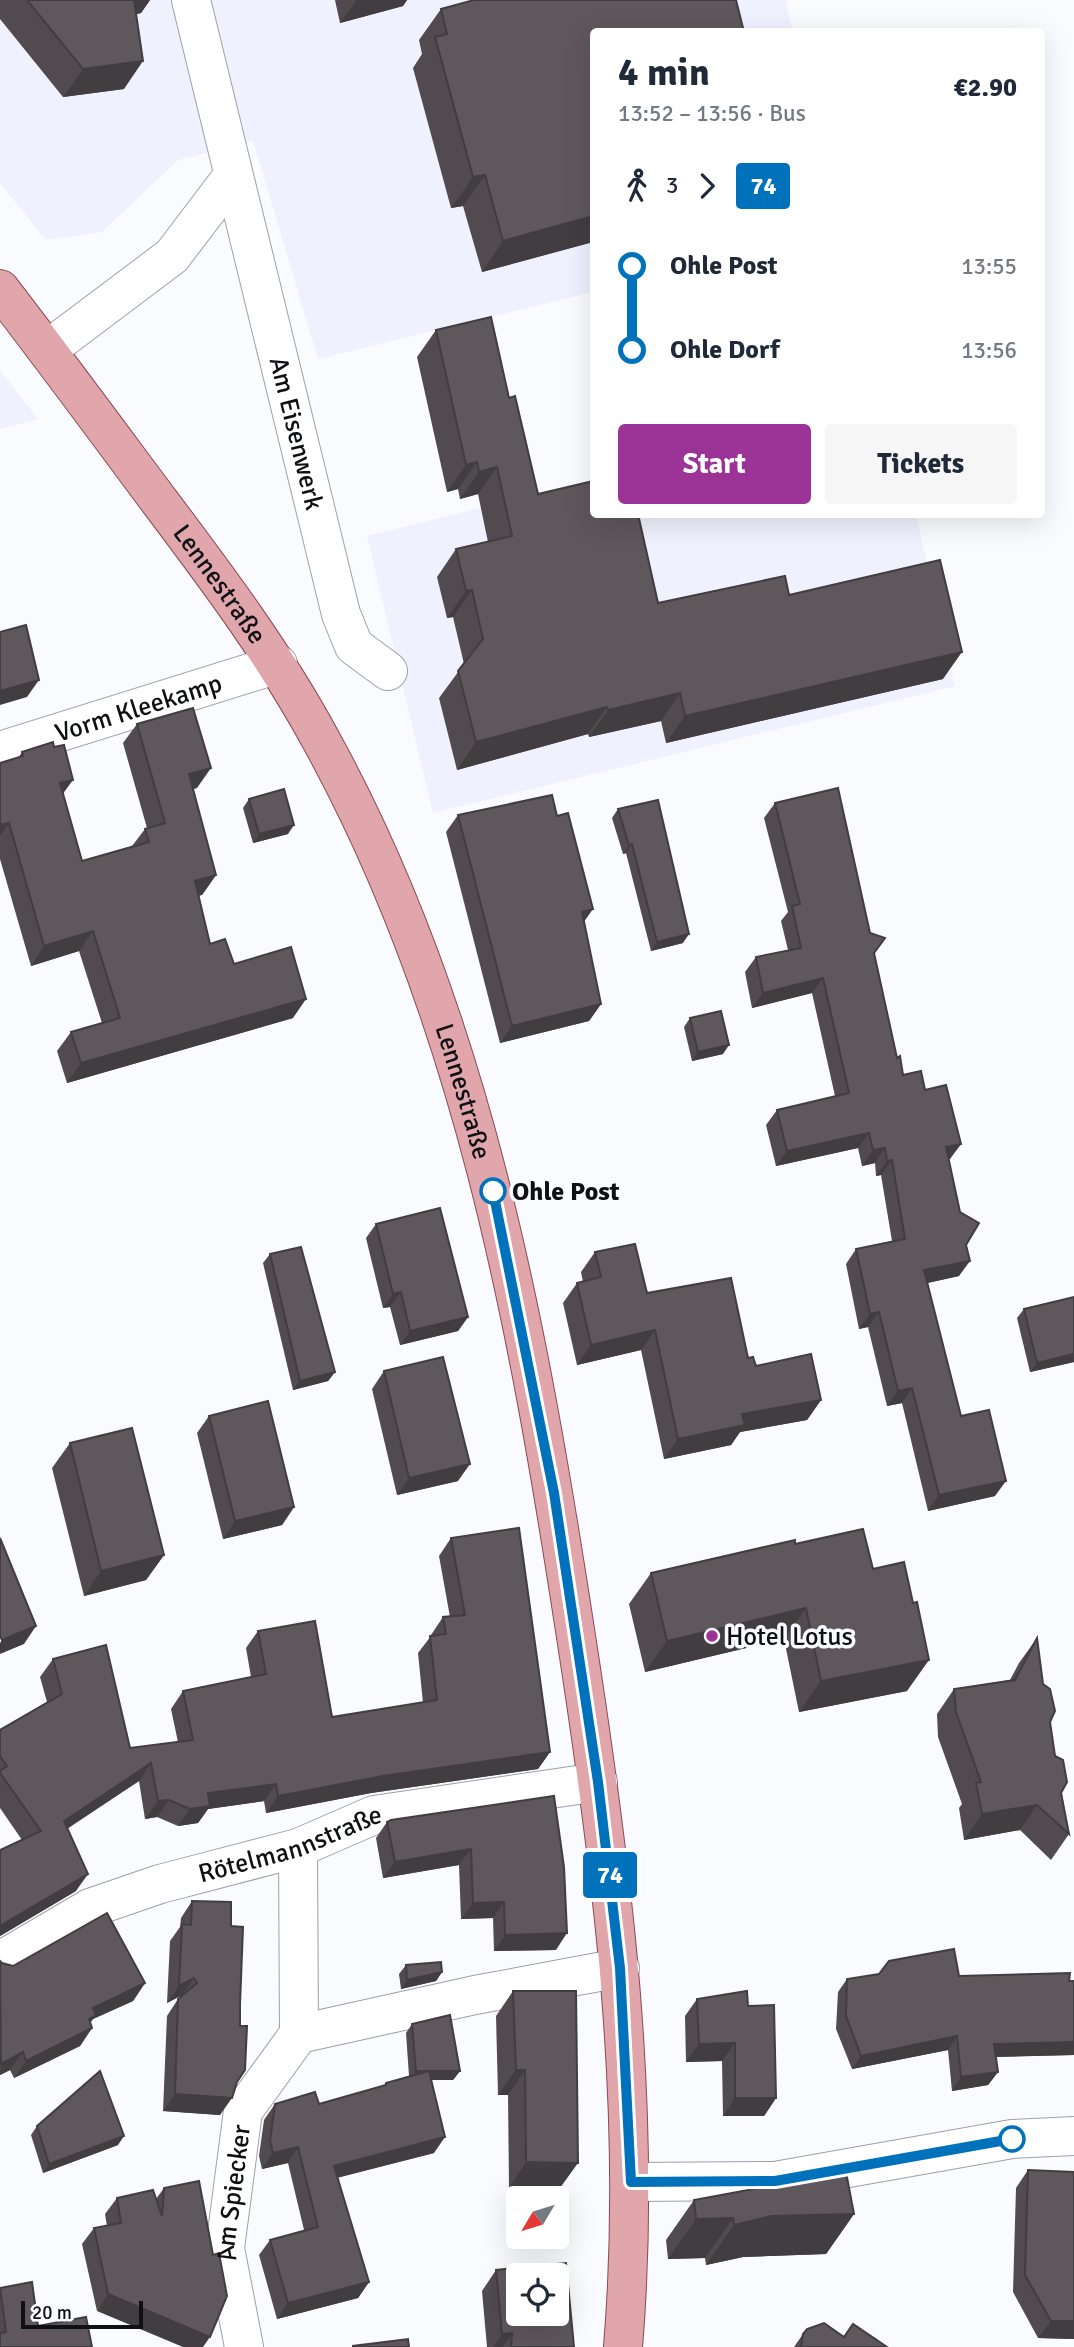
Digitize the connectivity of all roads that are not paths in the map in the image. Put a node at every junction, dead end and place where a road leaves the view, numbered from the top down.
1 (191, 0) edge
2 (232, 177) junction
3 (0, 289) edge
4 (47, 349) junction
5 (278, 664) junction
6 (388, 671) dead end
7 (0, 751) edge
8 (598, 1782) junction
9 (298, 1847) junction
10 (0, 1961) edge
11 (620, 1968) junction
12 (299, 2034) junction
13 (1074, 2136) edge
14 (631, 2182) junction
15 (244, 2347) edge
16 (623, 2347) edge

1 - 2 street, Am Eisenwerk
2 - 4 street
2 - 6 street, Am Eisenwerk
3 - 4 main road, Lennestraße
4 - 5 main road, Lennestraße
5 - 7 street, Vorm Kleekamp
5 - 8 main road, Lennestraße
8 - 9 street, Rötelmannstraße
8 - 11 main road, Lennestraße
9 - 10 street, Rötelmannstraße
9 - 12 street
11 - 12 street
11 - 14 main road, Lennestraße
12 - 15 street, Am Spiecker
13 - 14 street
14 - 16 main road, Lennestraße

